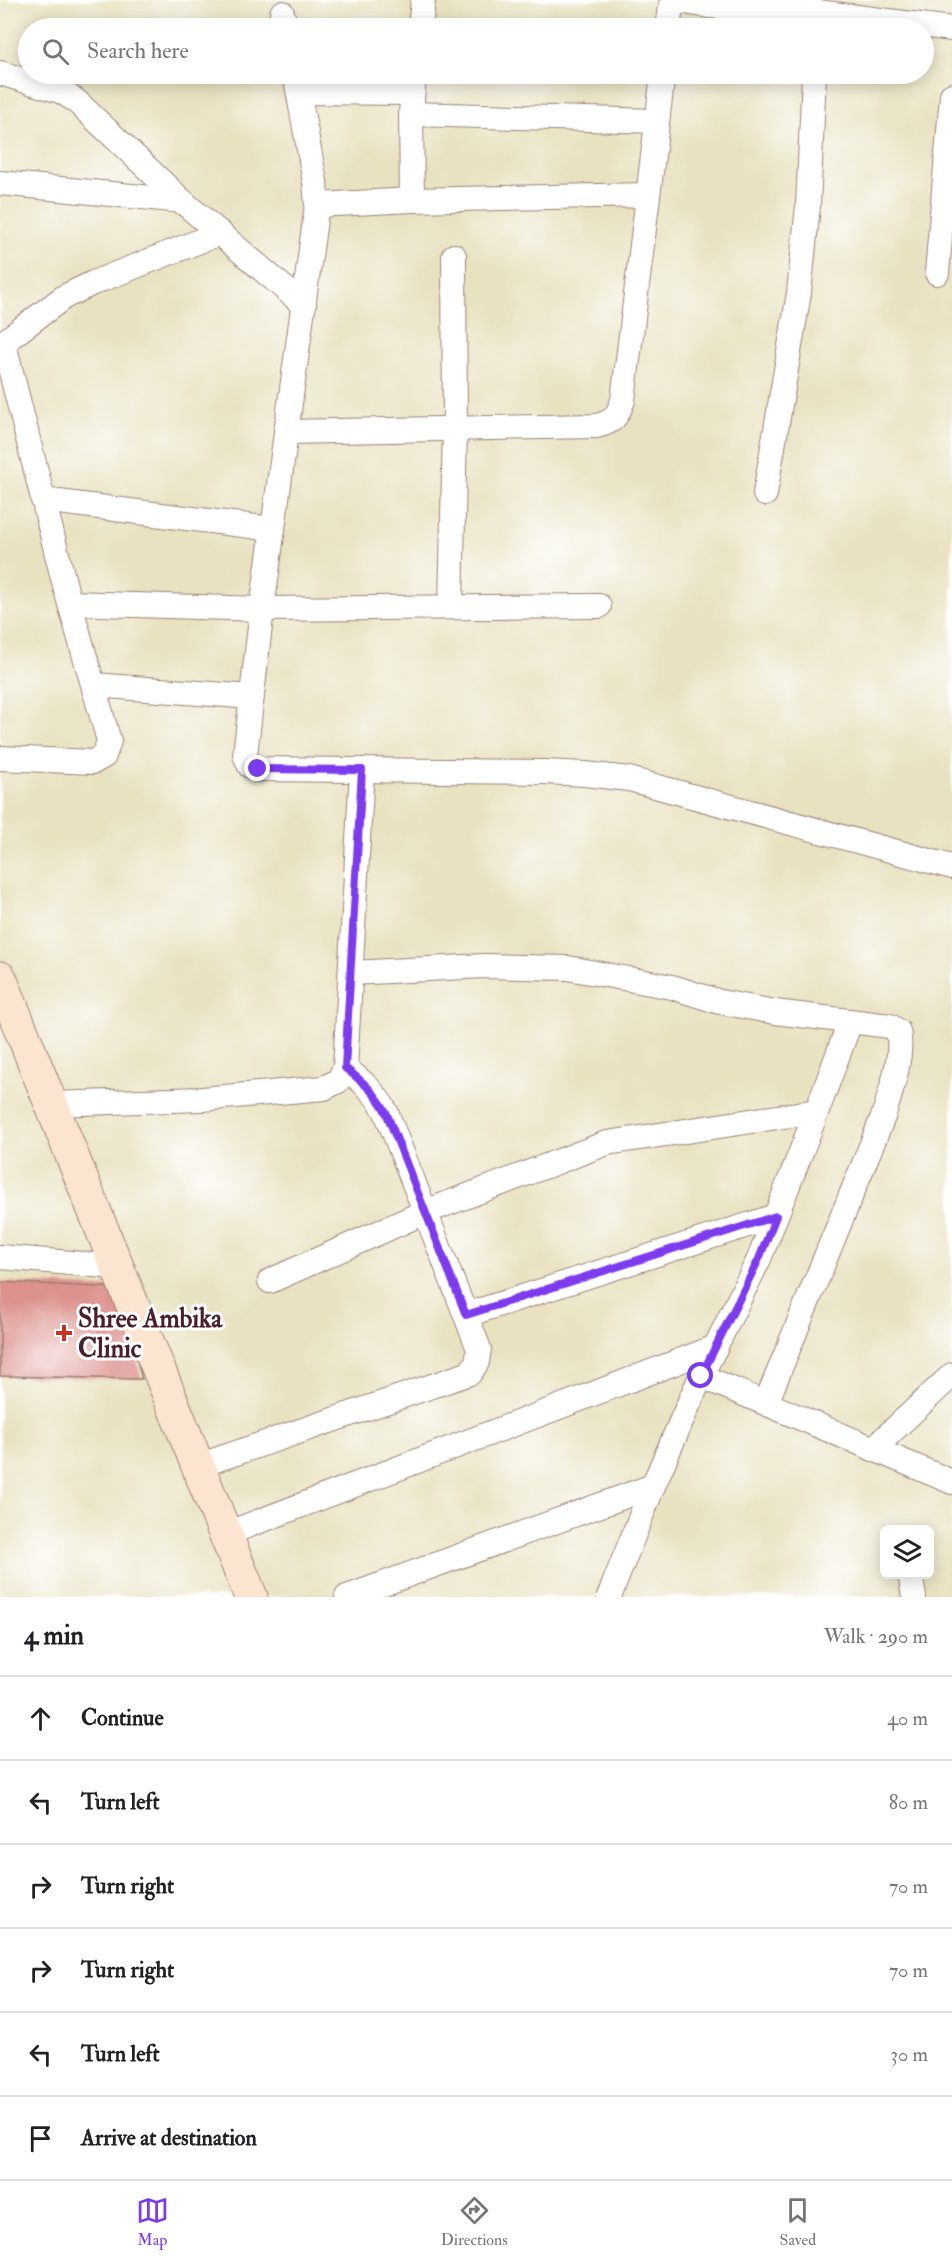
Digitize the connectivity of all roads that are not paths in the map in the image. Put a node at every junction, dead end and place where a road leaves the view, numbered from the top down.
1 (423, 0) edge
2 (672, 0) edge
3 (710, 3) edge
4 (421, 18) edge
5 (669, 18) edge
6 (804, 18) edge
7 (934, 28) edge
8 (952, 29) edge
9 (0, 73) edge
10 (18, 78) edge
11 (37, 84) edge
12 (297, 84) edge
13 (307, 84) edge
14 (662, 84) edge
15 (814, 84) edge
16 (412, 94) edge
17 (952, 95) edge
18 (657, 121) junction
19 (0, 183) edge
20 (647, 195) junction
21 (412, 200) junction
22 (182, 201) junction
23 (317, 205) junction
24 (220, 233) junction
25 (454, 256) dead end
26 (938, 273) dead end
27 (304, 305) junction
28 (2, 345) edge
29 (454, 428) junction
30 (286, 432) junction
31 (765, 494) dead end
32 (43, 500) junction
33 (273, 529) junction
34 (70, 603) junction
35 (599, 606) dead end
36 (451, 607) junction
37 (262, 609) junction
38 (94, 685) junction
39 (252, 697) junction
40 (0, 758) edge
41 (362, 770) junction
42 (952, 867) edge
43 (351, 973) junction
44 (0, 978) edge
45 (850, 1022) junction
46 (345, 1068) junction
47 (51, 1104) junction
48 (817, 1111) junction
49 (425, 1212) junction
50 (776, 1216) junction
51 (0, 1257) edge
52 (118, 1267) junction
53 (270, 1281) dead end
54 (466, 1315) junction
55 (716, 1347) junction
56 (952, 1375) edge
57 (701, 1376) junction
58 (766, 1403) junction
59 (873, 1449) junction
60 (198, 1466) junction
61 (952, 1482) edge
62 (653, 1486) junction
63 (226, 1534) junction
64 (911, 1579) edge
65 (251, 1597) edge
66 (347, 1597) edge
67 (609, 1597) edge
68 (914, 1597) edge

1 - 4 street
2 - 3 street
2 - 5 street
3 - 6 street
7 - 8 street
9 - 10 street
11 - 22 street
12 - 23 street
13 - 16 street
14 - 18 street
15 - 31 street
16 - 18 street
16 - 21 street
17 - 26 street
18 - 20 street
19 - 22 street
20 - 21 street
20 - 29 street
21 - 23 street
22 - 24 street
23 - 27 street
24 - 27 street
24 - 28 street
25 - 29 street
27 - 30 street
28 - 32 street
29 - 30 street
29 - 36 street
30 - 33 street
32 - 33 street
32 - 34 street
33 - 37 street
34 - 37 street
34 - 38 street
35 - 36 street
36 - 37 street
37 - 39 street
38 - 39 street
38 - 40 street
39 - 41 street
41 - 42 street
41 - 43 street
43 - 45 street
43 - 46 street
44 - 47 main road
45 - 48 street
45 - 58 street
46 - 47 street
46 - 49 street
47 - 52 main road
48 - 49 street
48 - 50 street
49 - 53 street
49 - 54 street
50 - 54 street
50 - 55 street
51 - 52 street
52 - 60 main road
54 - 60 street
55 - 57 street
55 - 63 street
56 - 59 street
57 - 58 street
57 - 62 street
58 - 59 street
59 - 61 street
60 - 63 main road
62 - 66 street
62 - 67 street
63 - 65 main road
64 - 68 street

